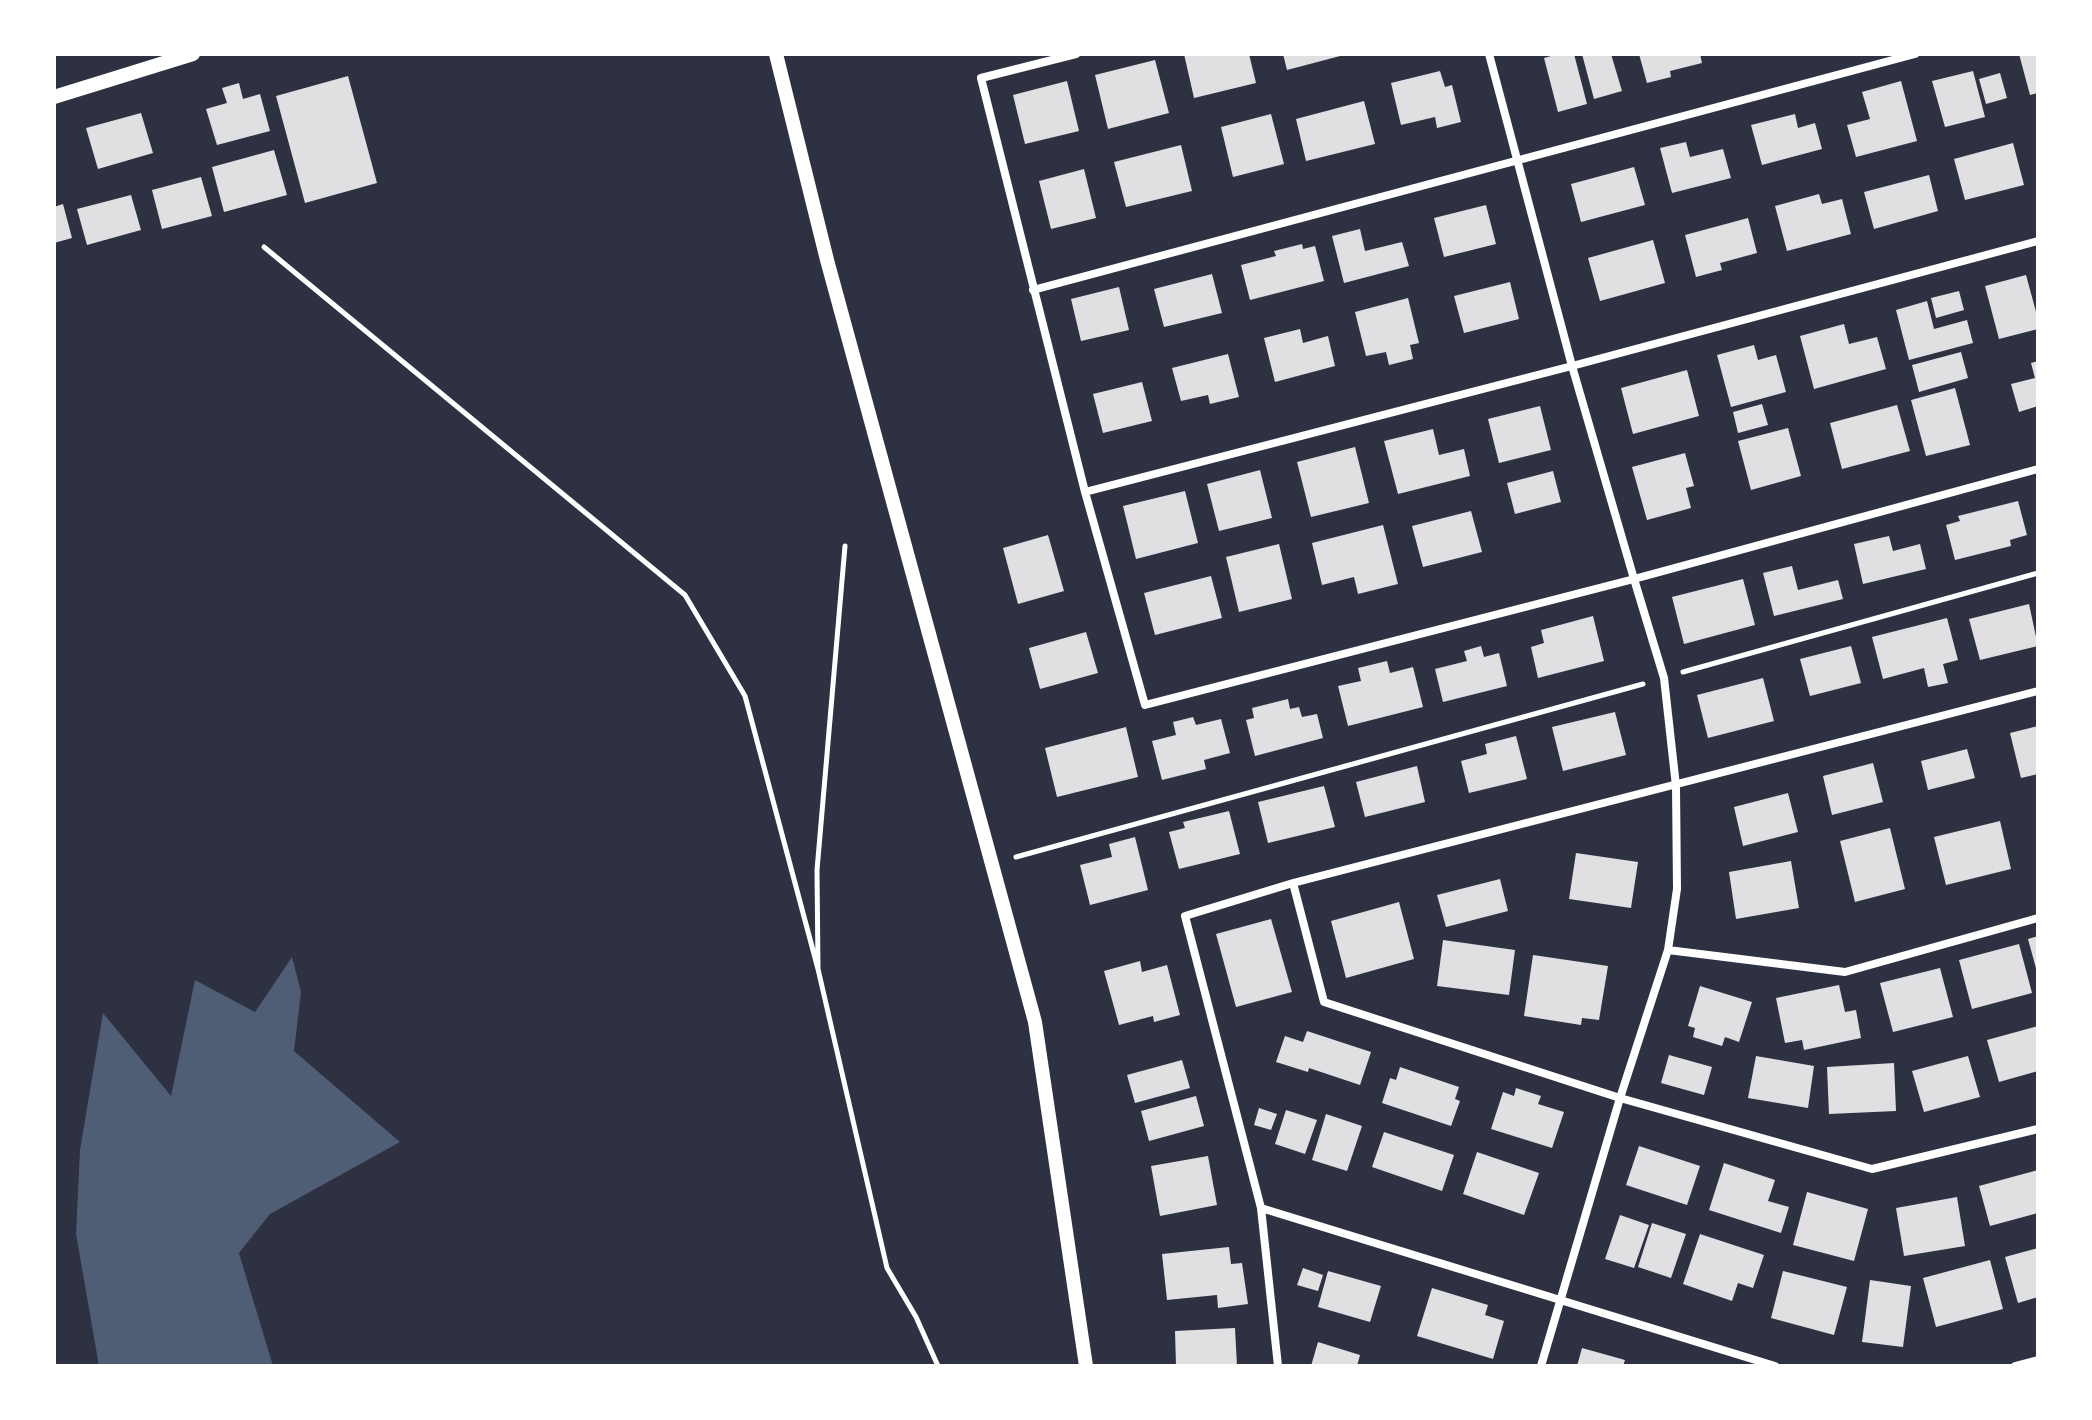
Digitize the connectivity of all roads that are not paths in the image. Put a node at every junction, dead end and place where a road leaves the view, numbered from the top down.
1 (193, 54) edge
2 (776, 54) edge
3 (1076, 54) edge
4 (1489, 54) edge
5 (1915, 54) edge
6 (54, 97) edge
7 (1517, 161) junction
8 (2038, 241) edge
9 (1033, 290) junction
10 (1572, 366) junction
11 (2038, 469) edge
12 (1085, 492) junction
13 (1634, 579) junction
14 (2038, 691) edge
15 (1676, 786) junction
16 (1293, 883) junction
17 (2038, 918) edge
18 (1668, 950) junction
19 (1620, 1098) junction
20 (2038, 1129) edge
21 (1261, 1208) junction
22 (1560, 1298) junction
23 (2038, 1360) edge
24 (1086, 1366) edge
25 (1278, 1366) edge
26 (1541, 1366) edge
27 (1775, 1366) edge
28 (2015, 1366) edge

1 - 6 street
2 - 24 street
3 - 9 street
4 - 7 street
5 - 7 street
7 - 9 street
7 - 10 street
8 - 10 street
9 - 12 street
10 - 12 street
10 - 13 street
11 - 13 street
12 - 13 street
13 - 15 street
14 - 15 street
15 - 16 street
15 - 18 street
16 - 19 street
16 - 21 street
17 - 18 street
18 - 19 street
19 - 20 street
19 - 22 street
21 - 22 street
21 - 25 street
22 - 26 street
22 - 27 street
23 - 28 street

